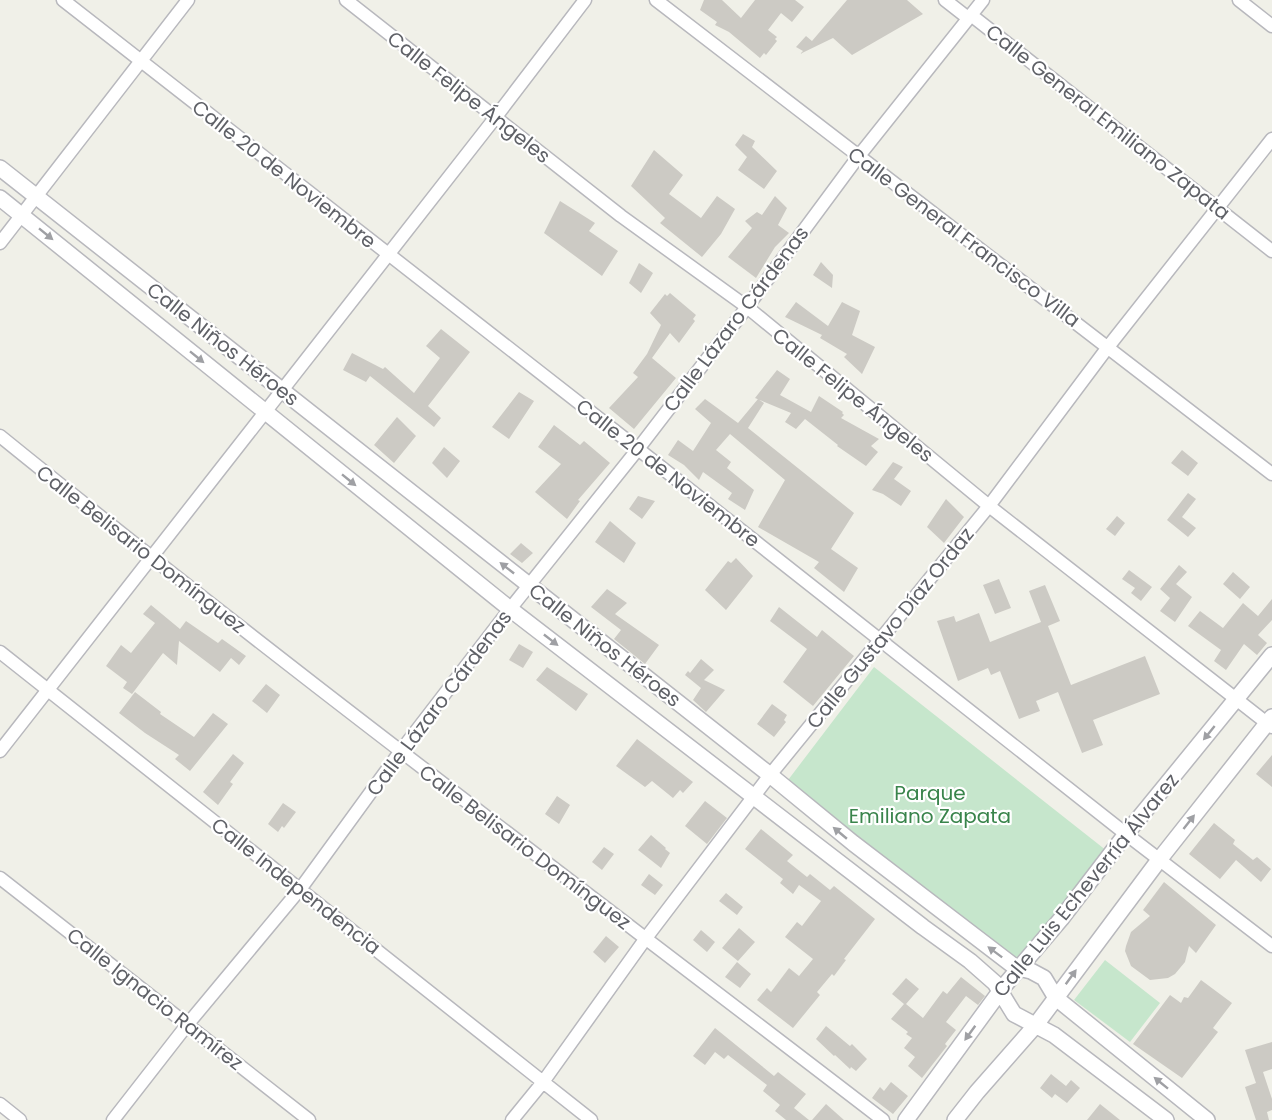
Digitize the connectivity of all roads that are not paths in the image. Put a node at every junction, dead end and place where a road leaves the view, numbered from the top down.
1 (63, 0) edge
2 (188, 0) edge
3 (346, 0) edge
4 (585, 0) edge
5 (656, 0) edge
6 (945, 0) edge
7 (983, 0) edge
8 (1239, 0) edge
9 (971, 15) junction
10 (1272, 26) edge
11 (141, 62) junction
12 (495, 118) junction
13 (1272, 139) edge
14 (858, 157) junction
15 (0, 168) edge
16 (36, 196) junction
17 (0, 198) edge
18 (1218, 208) junction
19 (22, 215) junction
20 (0, 243) edge
21 (1272, 251) edge
22 (388, 255) junction
23 (747, 307) junction
24 (1108, 347) junction
25 (282, 391) junction
26 (265, 412) junction
27 (0, 436) edge
28 (638, 449) junction
29 (1272, 474) edge
30 (989, 506) junction
31 (150, 558) junction
32 (529, 585) junction
33 (510, 609) junction
34 (881, 640) junction
35 (0, 652) edge
36 (1272, 655) edge
37 (48, 690) junction
38 (1236, 700) junction
39 (1270, 723) edge
40 (0, 751) edge
41 (400, 752) junction
42 (770, 775) junction
43 (754, 796) junction
44 (1126, 834) junction
45 (1159, 860) junction
46 (0, 878) edge
47 (301, 888) junction
48 (646, 938) junction
49 (1272, 946) edge
50 (1019, 969) junction
51 (1001, 991) junction
52 (1056, 998) junction
53 (187, 1025) junction
54 (1035, 1026) junction
55 (543, 1082) junction
56 (0, 1104) edge
57 (20, 1120) edge
58 (113, 1120) edge
59 (309, 1120) edge
60 (512, 1120) edge
61 (591, 1120) edge
62 (883, 1120) edge
63 (906, 1120) edge
64 (955, 1120) edge
65 (1166, 1120) edge
66 (1207, 1120) edge

1 - 11 street, Calle 20 de Noviembre
2 - 11 street
3 - 12 street, Calle Felipe Ángeles
4 - 12 street
5 - 14 street, Calle General Francisco Villa
6 - 9 street, Calle General Emiliano Zapata
7 - 9 street, Calle Lázaro Cárdenas
8 - 10 street
9 - 14 street, Calle Lázaro Cárdenas
9 - 18 street, Calle General Emiliano Zapata
11 - 16 street
11 - 22 street, Calle 20 de Noviembre
12 - 22 street
12 - 23 street, Calle Felipe Ángeles
13 - 18 street, Calle Gustavo Díaz Ordaz
14 - 23 street, Calle Lázaro Cárdenas
14 - 24 street, Calle General Francisco Villa
15 - 16 street, Calle Niños Héroes
16 - 19 street
16 - 25 street, Calle Niños Héroes
17 - 19 street, Calle Niños Héroes
18 - 21 street, Calle General Emiliano Zapata
18 - 24 street, Calle Gustavo Díaz Ordaz
19 - 20 street
19 -> 26 street, Calle Niños Héroes
22 - 25 street
22 - 28 street, Calle 20 de Noviembre
23 - 28 street, Calle Lázaro Cárdenas
23 - 30 street, Calle Felipe Ángeles
24 - 29 street, Calle General Francisco Villa
24 - 30 street, Calle Gustavo Díaz Ordaz
25 - 26 street
32 -> 25 street, Calle Niños Héroes
26 - 31 street
26 -> 33 street, Calle Niños Héroes
27 - 31 street, Calle Belisario Domínguez
28 - 32 street, Calle Lázaro Cárdenas
28 - 34 street, Calle 20 de Noviembre
30 - 34 street, Calle Gustavo Díaz Ordaz
30 - 38 street, Calle Felipe Ángeles
31 - 37 street
31 - 41 street, Calle Belisario Domínguez
32 - 33 street, Calle Lázaro Cárdenas
32 - 42 street, Calle Niños Héroes
33 - 41 street, Calle Lázaro Cárdenas
33 -> 43 street, Calle Niños Héroes
34 - 42 street, Calle Gustavo Díaz Ordaz
34 - 44 street, Calle 20 de Noviembre
35 - 37 street, Calle Independencia
36 - 38 street, Calle Luis Echeverría Álvarez
37 - 40 street
37 - 47 street, Calle Independencia
38 - 39 street, Calle Felipe Ángeles
38 -> 44 street, Calle Luis Echeverría Álvarez
45 -> 39 street, Calle Luis Echeverría Álvarez
41 - 47 street, Calle Lázaro Cárdenas
41 - 48 street, Calle Belisario Domínguez
42 - 43 street, Calle Gustavo Díaz Ordaz
50 -> 42 street, Calle Niños Héroes
43 - 48 street, Calle Gustavo Díaz Ordaz
43 - 51 street, Calle Niños Héroes
44 - 45 street, Calle 20 de Noviembre
44 - 50 street, Calle Luis Echeverría Álvarez
45 - 49 street, Calle 20 de Noviembre
52 -> 45 street, Calle Luis Echeverría Álvarez
46 - 53 street, Calle Ignacio Ramírez
47 - 53 street, Calle Lázaro Cárdenas
47 - 55 street, Calle Independencia
48 - 55 street, Calle Gustavo Díaz Ordaz
48 - 62 street, Calle Belisario Domínguez
50 - 51 street, Calle Luis Echeverría Álvarez
50 - 52 street, Calle Niños Héroes
51 - 54 street, Calle Niños Héroes
51 -> 63 street, Calle Luis Echeverría Álvarez
52 - 54 street, Calle Luis Echeverría Álvarez
66 -> 52 street, Calle Niños Héroes
53 - 58 street, Calle Lázaro Cárdenas
53 - 59 street, Calle Ignacio Ramírez
54 - 64 street, Calle Luis Echeverría Álvarez
54 - 65 street, Calle Niños Héroes
55 - 60 street, Calle Gustavo Díaz Ordaz
55 - 61 street, Calle Independencia
56 - 57 street

